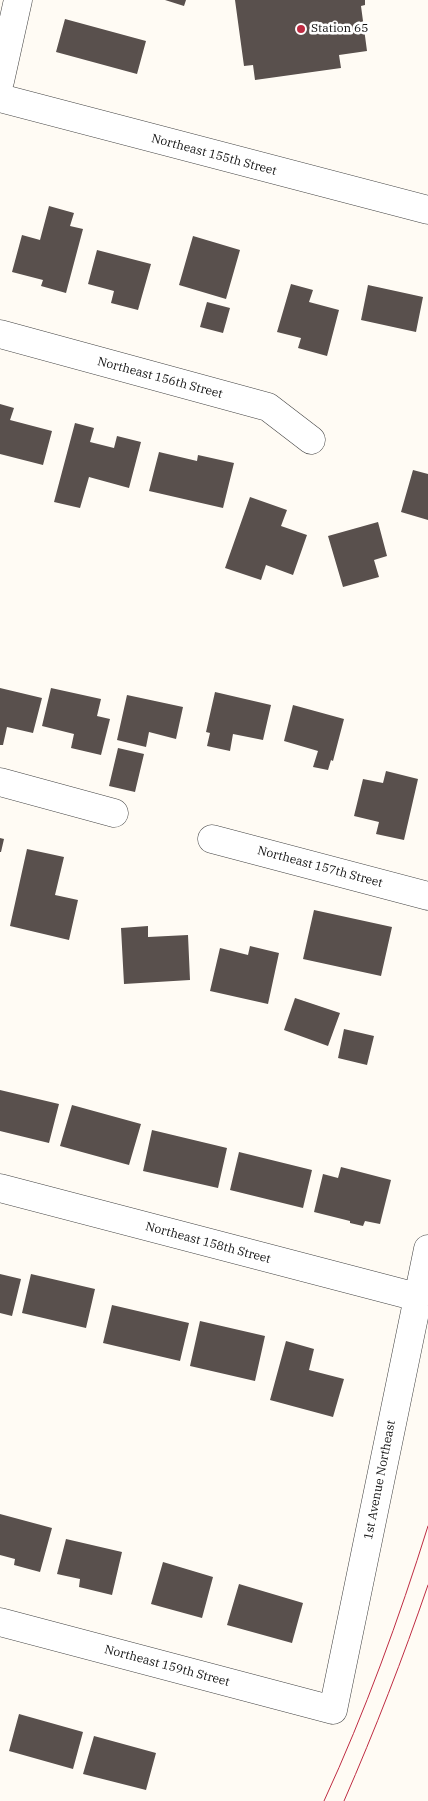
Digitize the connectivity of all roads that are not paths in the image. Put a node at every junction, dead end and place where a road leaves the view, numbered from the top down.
1 (18, 0) edge
2 (0, 81) edge
3 (0, 98) edge
4 (428, 210) edge
5 (0, 334) edge
6 (311, 440) dead end
7 (0, 782) edge
8 (114, 813) dead end
9 (212, 839) dead end
10 (428, 896) edge
11 (0, 1188) edge
12 (428, 1249) edge
13 (417, 1297) junction
14 (0, 1622) edge
15 (333, 1710) joint

1 - 2 street
3 - 4 street, Northeast 155th Street
5 - 6 street, Northeast 156th Street
7 - 8 street
9 - 10 street, Northeast 157th Street
11 - 13 street, Northeast 158th Street
12 - 13 street, 1st Avenue Northeast
13 - 15 street, 1st Avenue Northeast
14 - 15 street, Northeast 159th Street

